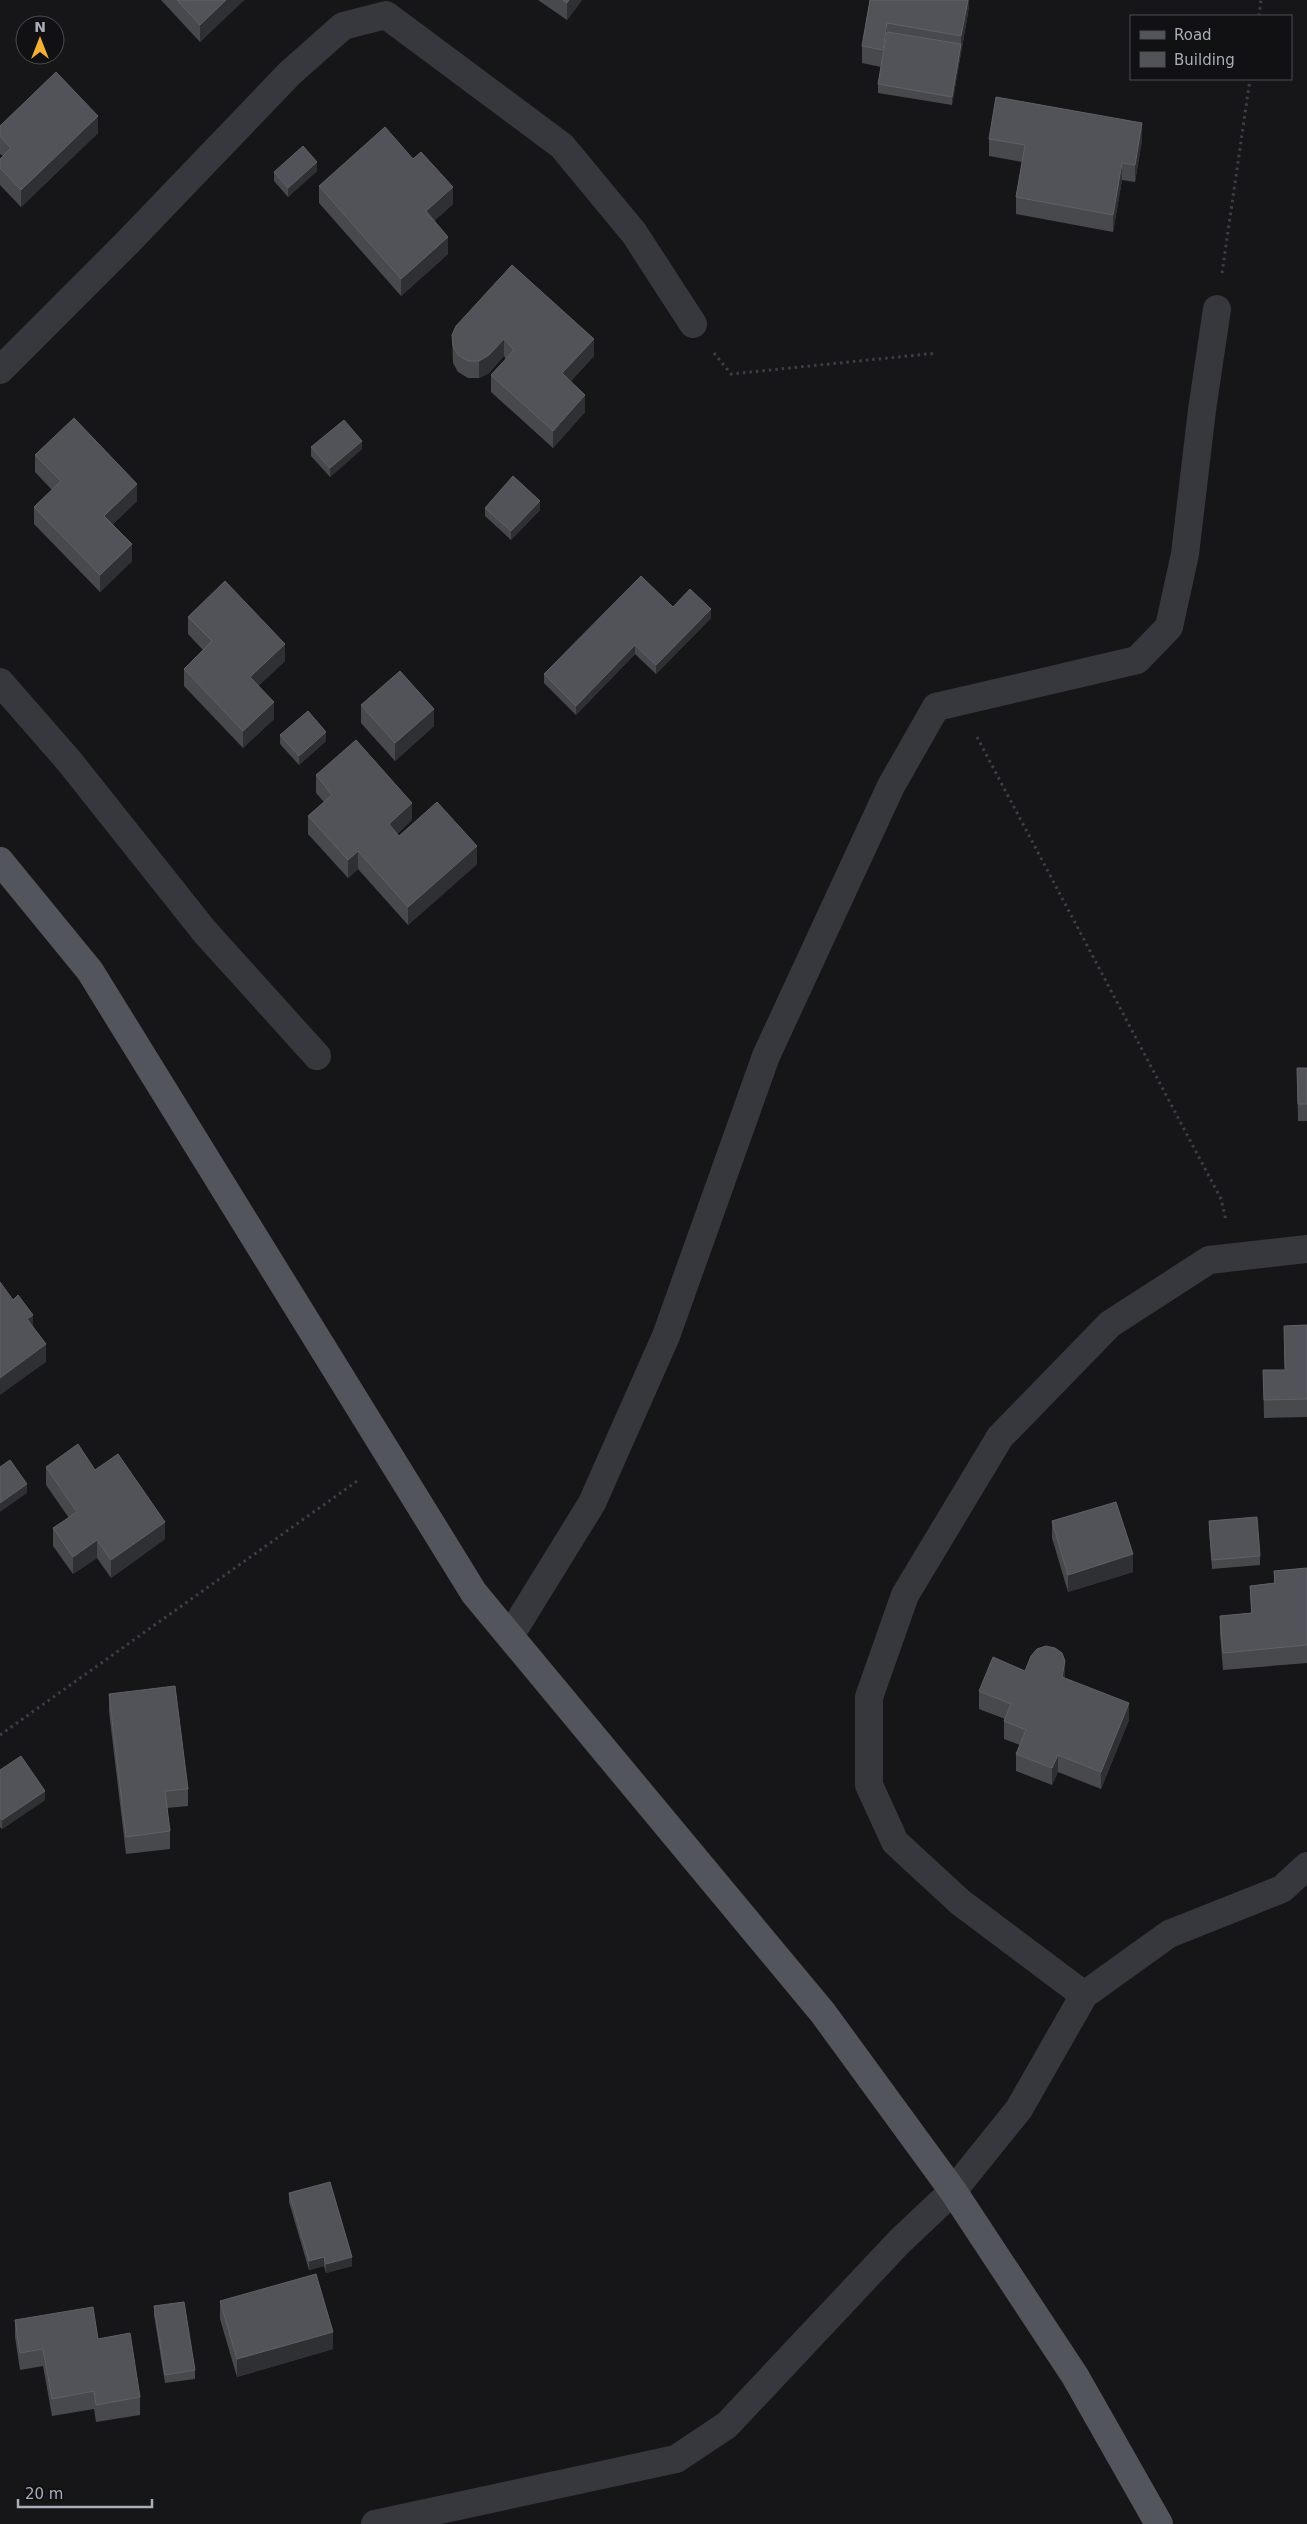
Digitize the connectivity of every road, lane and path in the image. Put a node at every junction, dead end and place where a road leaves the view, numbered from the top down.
1 (1262, 0) edge
2 (1259, 15) edge
3 (1250, 80) edge
4 (1217, 309) joint
5 (693, 324) joint
6 (937, 353) dead end
7 (0, 370) edge
8 (0, 682) edge
9 (959, 703) junction
10 (0, 862) edge
11 (317, 1056) dead end
12 (1307, 1249) edge
13 (1235, 1257) junction
14 (390, 1458) junction
15 (510, 1636) junction
16 (0, 1735) edge
17 (1307, 1866) edge
18 (1084, 1995) junction
19 (952, 2191) junction
20 (375, 2524) edge
21 (1159, 2524) edge

1 - 2 path
3 - 4 path
4 - 9 street
5 - 6 path
5 - 7 street
8 - 11 street
9 - 13 path
9 - 15 street
10 - 14 main road
12 - 13 street
13 - 18 street
14 - 15 main road
14 - 16 path
15 - 19 main road
17 - 18 street
18 - 19 street
19 - 20 street
19 - 21 main road

